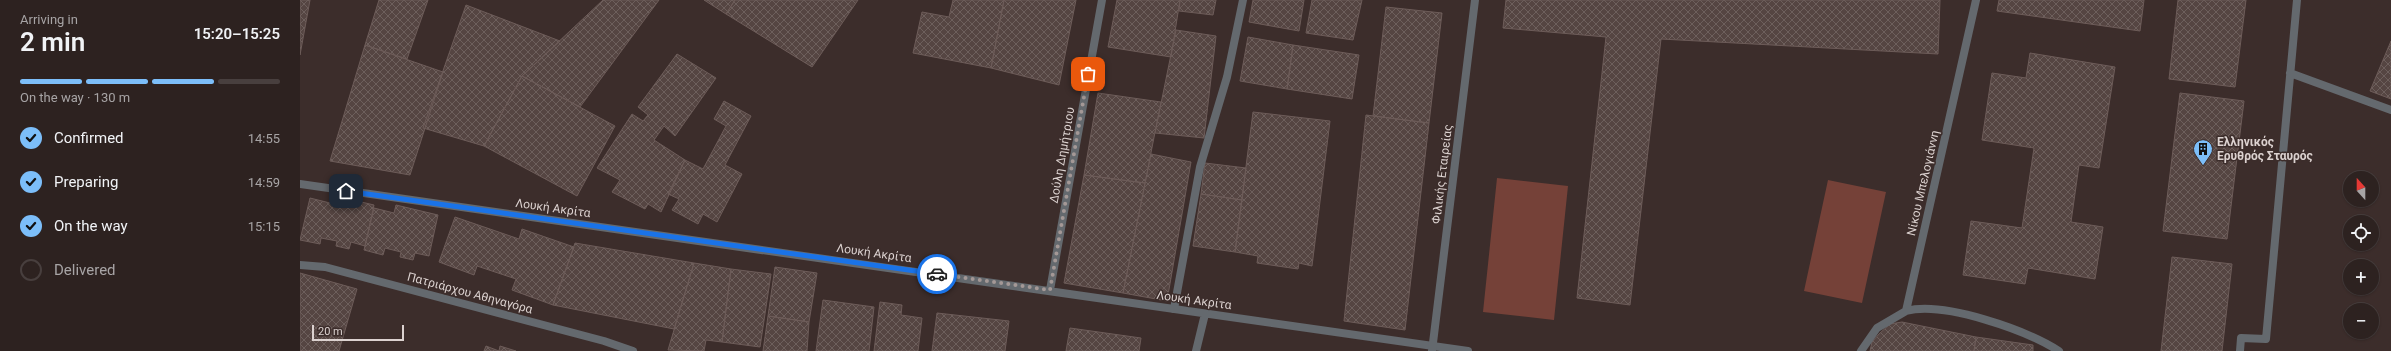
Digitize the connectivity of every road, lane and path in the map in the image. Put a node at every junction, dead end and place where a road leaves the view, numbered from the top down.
1 (1102, 0) edge
2 (1243, 0) edge
3 (1474, 0) edge
4 (1976, 0) edge
5 (2297, 0) edge
6 (2290, 73) junction
7 (2391, 110) edge
8 (300, 184) edge
9 (300, 265) edge
10 (1050, 290) junction
11 (1174, 310) junction
12 (1906, 311) junction
13 (1205, 314) junction
14 (1433, 348) edge
15 (633, 351) edge
16 (1196, 351) edge
17 (1468, 351) edge
18 (1861, 351) edge
19 (2059, 351) edge
20 (2240, 351) edge

1 - 10 street, Δούλη Δημήτριου
2 - 11 street
3 - 14 street, Φιλικής Εταιρείας
4 - 12 street, Νίκου Μπελογιάννη
5 - 6 street
6 - 7 street
6 - 20 street
8 - 10 street, Λουκή Ακρίτα
9 - 15 street, Πατριάρχου Αθηναγόρα
10 - 11 street, Λουκή Ακρίτα
11 - 13 street, Λουκή Ακρίτα
12 - 18 street
12 - 19 street
13 - 14 street, Λουκή Ακρίτα
13 - 16 street
14 - 17 street, Λουκή Ακρίτα

